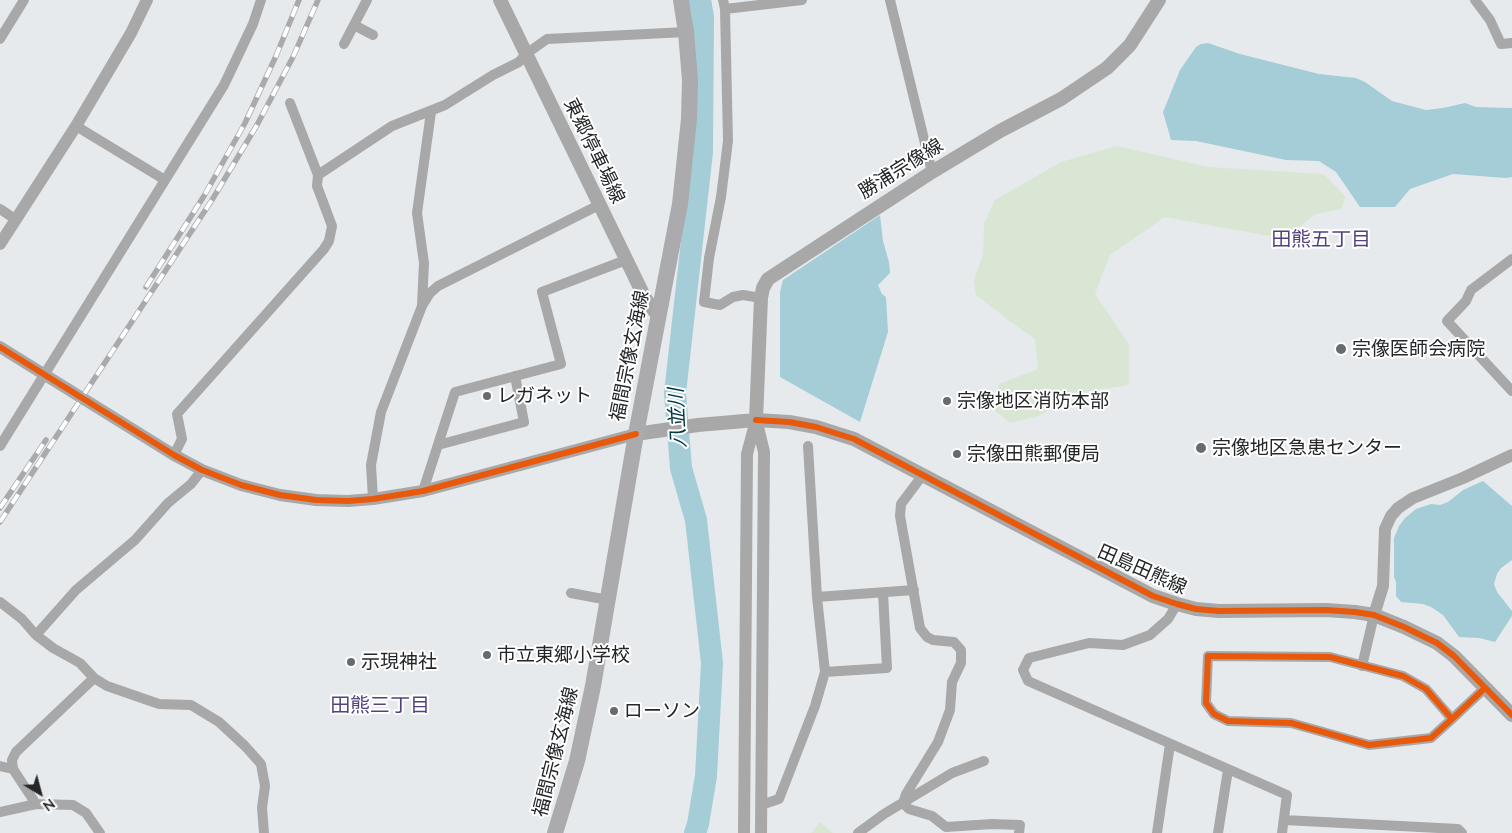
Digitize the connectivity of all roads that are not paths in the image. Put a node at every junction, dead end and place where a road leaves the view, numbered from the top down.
1 (24, 0) edge
2 (146, 0) edge
3 (261, 0) edge
4 (367, 0) edge
5 (500, 0) edge
6 (681, 0) edge
7 (802, 0) edge
8 (890, 0) edge
9 (1158, 0) edge
10 (1475, 0) edge
11 (724, 5) edge
12 (354, 25) junction
13 (686, 32) junction
14 (374, 35) dead end
15 (0, 39) edge
16 (1512, 43) edge
17 (344, 44) dead end
18 (526, 54) junction
19 (290, 103) dead end
20 (430, 112) junction
21 (76, 126) junction
22 (932, 172) junction
23 (318, 175) junction
24 (165, 180) junction
25 (599, 205) junction
26 (0, 209) edge
27 (15, 219) junction
28 (0, 244) edge
29 (1512, 259) edge
30 (626, 260) junction
31 (761, 298) junction
32 (422, 306) junction
33 (658, 316) junction
34 (0, 347) edge
35 (48, 376) junction
36 (515, 376) junction
37 (1512, 391) edge
38 (756, 420) junction
39 (636, 434) junction
40 (438, 445) junction
41 (0, 446) edge
42 (808, 446) dead end
43 (174, 455) junction
44 (1512, 455) edge
45 (202, 470) junction
46 (922, 476) junction
47 (423, 491) junction
48 (373, 499) junction
49 (914, 590) junction
50 (571, 593) dead end
51 (883, 593) junction
52 (817, 597) junction
53 (608, 600) junction
54 (0, 602) edge
55 (1177, 604) junction
56 (1374, 615) junction
57 (36, 635) junction
58 (1362, 666) junction
59 (825, 672) junction
60 (94, 678) junction
61 (1485, 688) junction
62 (1512, 715) edge
63 (1452, 719) junction
64 (1170, 744) junction
65 (984, 761) dead end
66 (0, 766) edge
67 (13, 769) junction
68 (1228, 770) junction
69 (903, 803) junction
70 (36, 804) junction
71 (761, 805) junction
72 (0, 812) edge
73 (1284, 820) junction
74 (100, 833) edge
75 (264, 833) edge
76 (556, 833) edge
77 (744, 833) edge
78 (761, 833) edge
79 (858, 833) edge
80 (1019, 833) edge
81 (1157, 833) edge
82 (1218, 833) edge
83 (1282, 833) edge
84 (1462, 833) edge

1 - 15 street
2 - 21 street
3 - 24 street
4 - 12 street
5 - 18 main road, 東郷停車場線
6 - 13 main road, 福間宗像玄海線
7 - 11 street
8 - 22 street
9 - 22 main road, 勝浦宗像線
10 - 16 street
11 - 31 street
12 - 14 street
12 - 17 street
13 - 18 street
13 - 33 main road, 福間宗像玄海線
18 - 20 street
18 - 25 main road, 東郷停車場線
19 - 23 street
20 - 23 street
20 - 32 street
21 - 24 street
21 - 27 street
22 - 31 main road, 勝浦宗像線
23 - 43 street
24 - 35 street
25 - 30 main road, 東郷停車場線
25 - 32 street
26 - 27 street
27 - 28 street
29 - 37 street
30 - 33 main road, 東郷停車場線
30 - 36 street
31 - 38 main road, 勝浦宗像線
32 - 48 street
33 - 39 main road, 福間宗像玄海線
34 - 35 street
35 - 41 street
35 - 43 street
36 - 40 street
36 - 40 street
38 - 39 main road, 田島田熊線
38 - 46 main road, 田島田熊線
38 - 71 street
38 - 77 street
39 - 47 street
39 - 53 main road, 福間宗像玄海線
40 - 47 street
42 - 52 street
43 - 45 street
44 - 56 street
45 - 48 street
45 - 57 street
46 - 49 street
46 - 55 main road, 田島田熊線
47 - 48 street
49 - 51 street
49 - 69 street
50 - 53 street
51 - 52 street
51 - 59 street
52 - 59 street
53 - 76 main road, 福間宗像玄海線
54 - 57 street
55 - 56 main road, 田島田熊線
55 - 64 street
56 - 58 street
56 - 61 main road, 田島田熊線
57 - 60 street
58 - 63 street
58 - 63 street
59 - 71 street
60 - 67 street
60 - 75 street
61 - 62 main road, 田島田熊線
61 - 63 street
64 - 68 street
64 - 81 street
65 - 69 street
66 - 67 street
67 - 70 street
68 - 73 street
68 - 82 street
69 - 79 street
69 - 80 street
70 - 72 street
70 - 74 street
71 - 78 street
73 - 83 street
73 - 84 street

